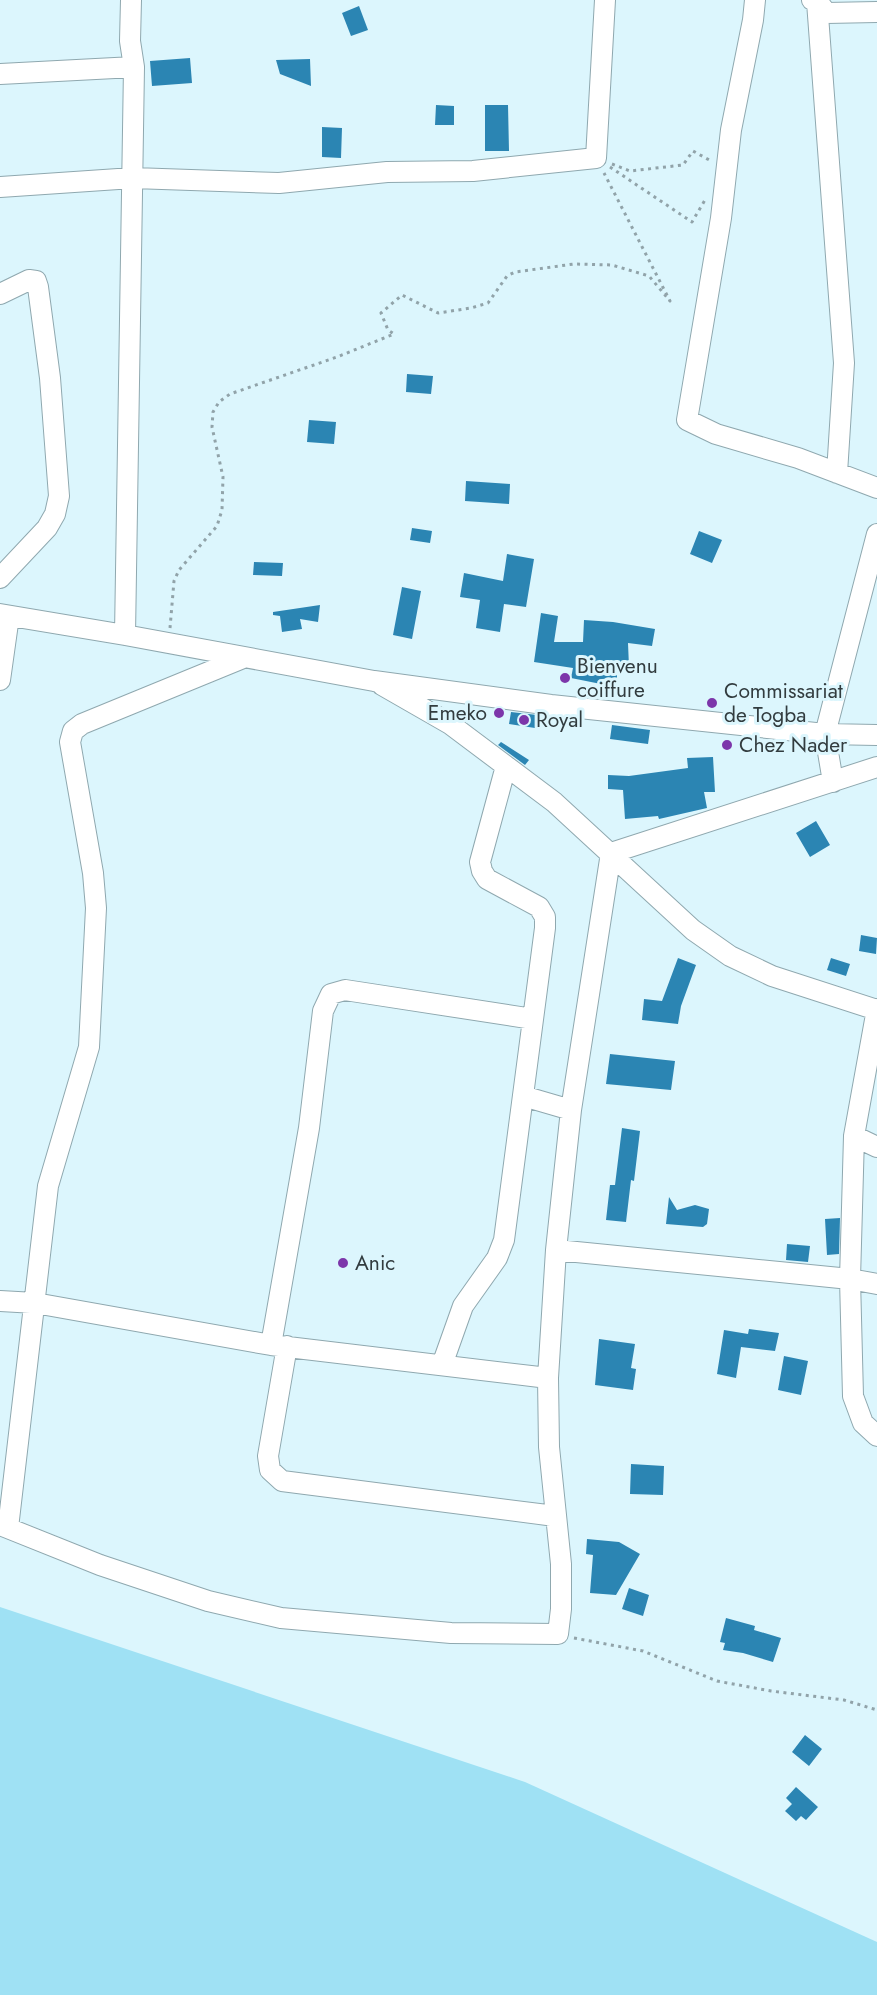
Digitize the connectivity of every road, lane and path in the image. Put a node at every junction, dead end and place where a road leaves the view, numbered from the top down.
1 (131, 0) edge
2 (605, 0) edge
3 (755, 0) edge
4 (815, 1) edge
5 (877, 12) edge
6 (134, 67) junction
7 (0, 74) edge
8 (596, 158) junction
9 (714, 163) dead end
10 (133, 178) junction
11 (0, 187) edge
12 (710, 192) dead end
13 (0, 294) edge
14 (837, 473) junction
15 (877, 488) edge
16 (877, 534) edge
17 (0, 578) edge
18 (4, 615) edge
19 (125, 635) junction
20 (169, 643) junction
21 (243, 658) junction
22 (0, 680) edge
23 (375, 681) junction
24 (825, 734) junction
25 (877, 735) edge
26 (506, 766) junction
27 (877, 767) edge
28 (833, 782) junction
29 (611, 853) junction
30 (877, 1009) edge
31 (533, 1019) junction
32 (523, 1096) junction
33 (571, 1110) junction
34 (854, 1136) junction
35 (877, 1147) edge
36 (556, 1250) junction
37 (850, 1279) junction
38 (877, 1284) edge
39 (0, 1301) edge
40 (35, 1303) junction
41 (279, 1346) junction
42 (442, 1365) junction
43 (548, 1378) junction
44 (877, 1436) edge
45 (555, 1516) junction
46 (4, 1526) edge
47 (558, 1634) junction
48 (877, 1710) edge

1 - 6 street
2 - 8 street
3 - 14 street
4 - 5 street
4 - 14 street
6 - 7 street
6 - 10 street
8 - 9 path
8 - 10 street
8 - 12 path
8 - 20 path
10 - 11 street
10 - 19 street
13 - 17 street
14 - 15 street
16 - 24 street
18 - 19 street
18 - 22 street
19 - 20 street
20 - 21 street
21 - 23 street
21 - 40 street
23 - 24 street
23 - 26 street
24 - 25 street
24 - 28 street
26 - 29 street
26 - 31 street
27 - 28 street
28 - 29 street
29 - 30 street
29 - 33 street
30 - 34 street
31 - 32 street
31 - 41 street
32 - 33 street
32 - 42 street
33 - 36 street
34 - 35 street
34 - 37 street
36 - 37 street
36 - 43 street
37 - 38 street
37 - 44 street
39 - 40 street
40 - 41 street
40 - 46 street
41 - 42 street
41 - 45 street
42 - 43 street
43 - 45 street
45 - 47 street
46 - 47 street
47 - 48 path

